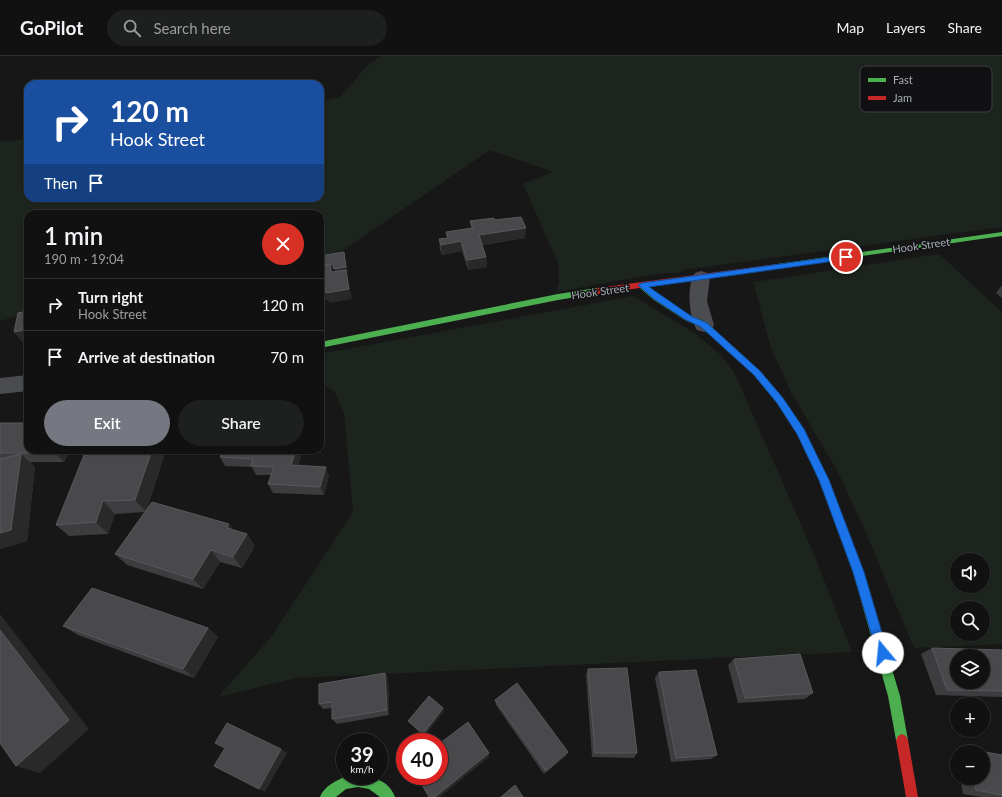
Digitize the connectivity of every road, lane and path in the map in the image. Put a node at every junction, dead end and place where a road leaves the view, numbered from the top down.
1 (1002, 234) edge
2 (701, 277) junction
3 (642, 285) junction
4 (704, 325) junction
5 (324, 344) edge
6 (24, 383) edge
7 (0, 386) edge
8 (326, 797) edge
9 (389, 797) edge
10 (912, 797) edge

1 - 2 street, Hook Street
2 - 3 street, Hook Street
2 - 4 street
3 - 4 street
3 - 5 street, Hook Street
4 - 10 street
6 - 7 street
8 - 9 street

